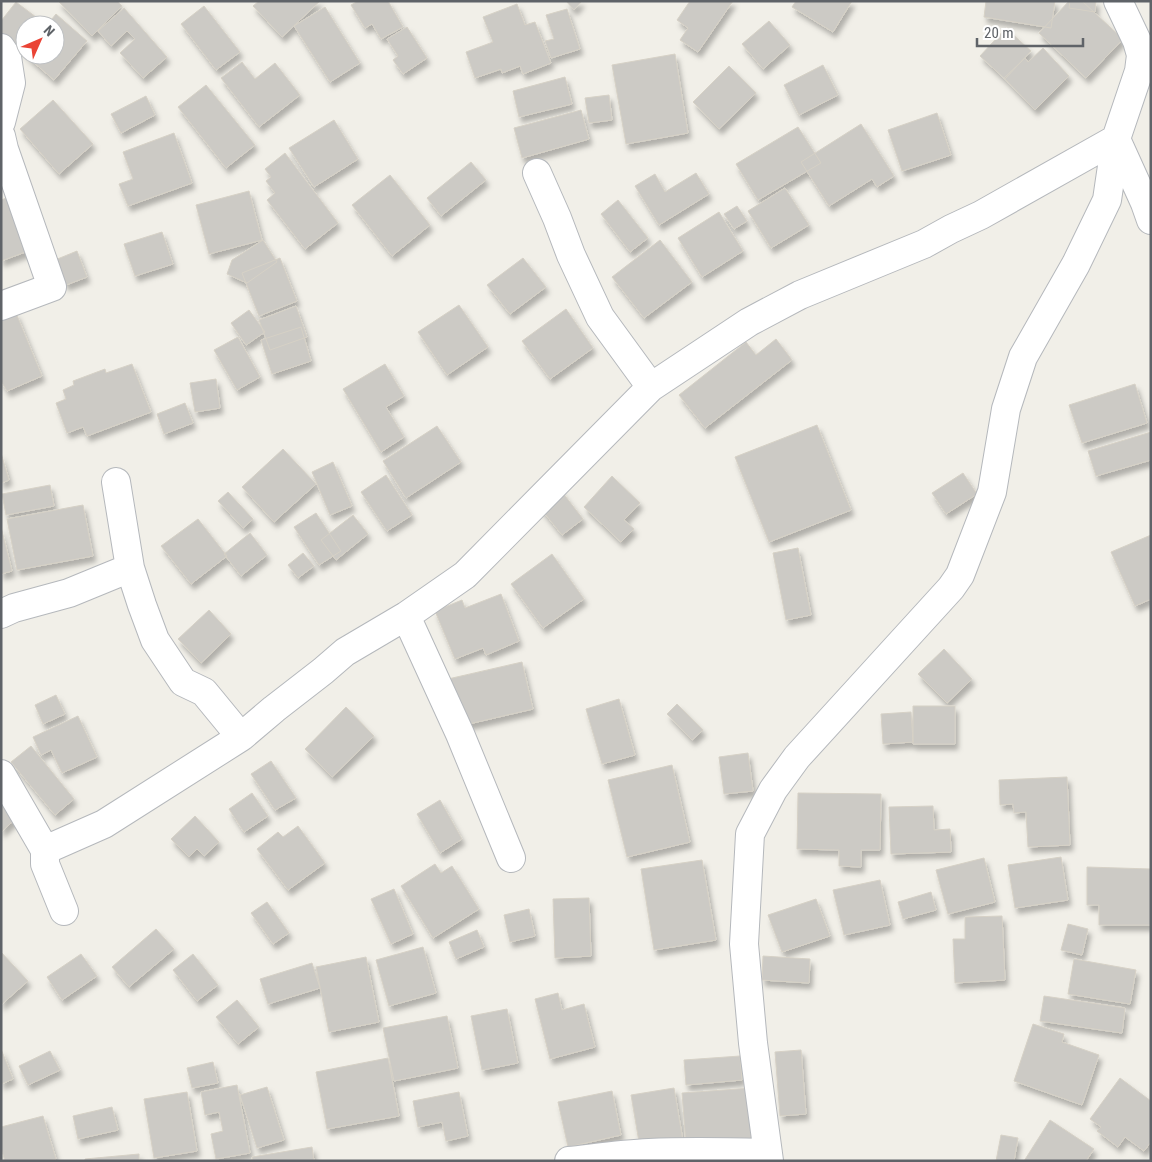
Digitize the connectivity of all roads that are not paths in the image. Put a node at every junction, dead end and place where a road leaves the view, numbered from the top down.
1 (1118, 1) edge
2 (1, 48) edge
3 (1, 122) edge
4 (1, 136) edge
5 (1116, 139) junction
6 (538, 173) dead end
7 (1151, 220) edge
8 (1, 306) edge
9 (651, 387) junction
10 (116, 482) dead end
11 (130, 568) junction
12 (1, 614) edge
13 (406, 616) junction
14 (241, 737) junction
15 (1, 774) edge
16 (45, 850) junction
17 (512, 858) dead end
18 (64, 911) dead end
19 (768, 1157) edge
20 (570, 1161) edge

1 - 5 street
2 - 3 street
4 - 8 street
5 - 7 street
5 - 9 street
5 - 19 street
6 - 9 street
9 - 13 street
10 - 11 street
11 - 12 street
11 - 14 street
13 - 14 street
13 - 17 street
14 - 16 street
15 - 16 street
16 - 18 street
19 - 20 street

